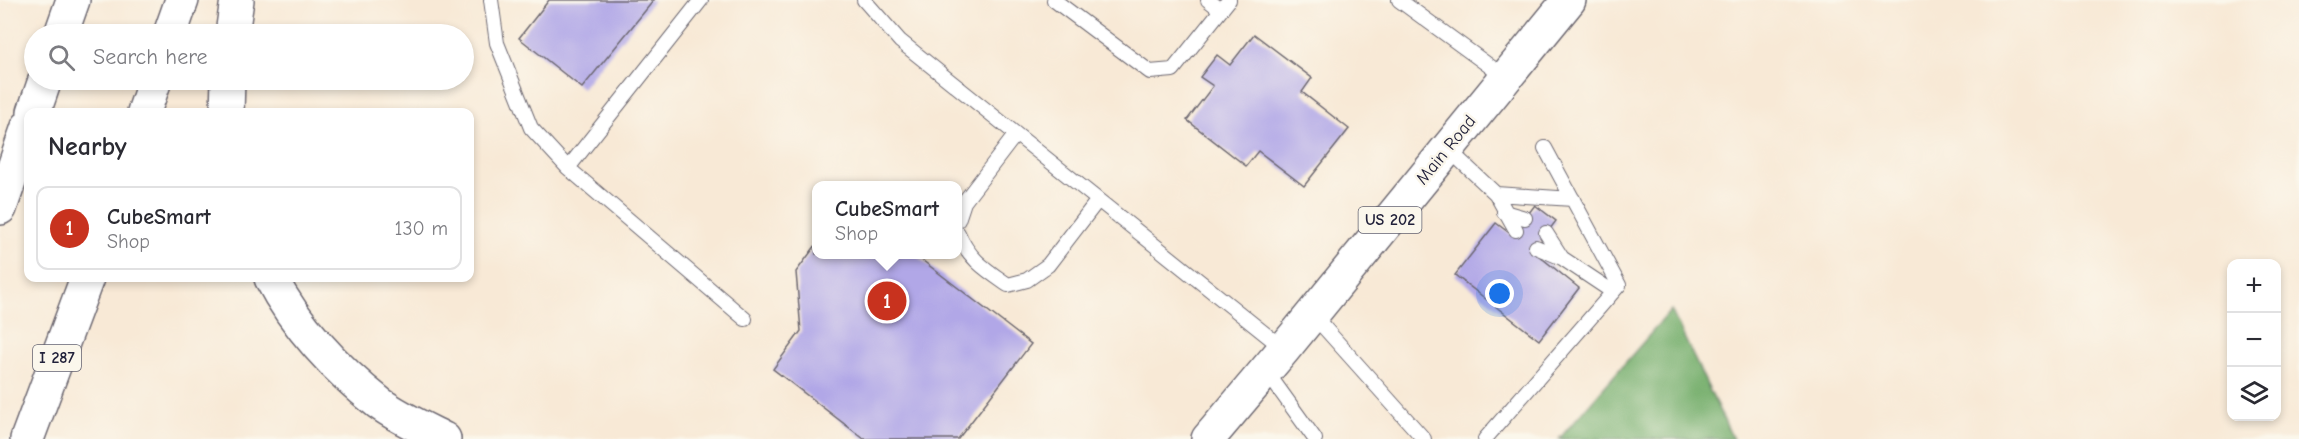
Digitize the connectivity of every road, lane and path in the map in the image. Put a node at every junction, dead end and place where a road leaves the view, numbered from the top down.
1 (73, 0) edge
2 (182, 0) edge
3 (237, 0) edge
4 (491, 0) edge
5 (701, 0) edge
6 (864, 0) edge
7 (1054, 0) edge
8 (1208, 0) edge
9 (1399, 0) edge
10 (1569, 0) edge
11 (1225, 5) edge
12 (65, 24) edge
13 (174, 24) edge
14 (233, 24) edge
15 (1506, 78) junction
16 (42, 90) edge
17 (152, 90) edge
18 (228, 90) edge
19 (35, 108) edge
20 (145, 108) edge
21 (227, 108) edge
22 (1016, 134) junction
23 (24, 139) edge
24 (1448, 148) junction
25 (1545, 148) dead end
26 (568, 168) junction
27 (1496, 194) junction
28 (1574, 199) junction
29 (1098, 200) junction
30 (962, 207) edge
31 (0, 208) edge
32 (1504, 212) junction
33 (1525, 218) dead end
34 (1516, 230) dead end
35 (1546, 233) dead end
36 (962, 243) edge
37 (1536, 247) dead end
38 (1562, 258) junction
39 (86, 282) edge
40 (273, 282) edge
41 (1613, 292) junction
42 (1313, 315) junction
43 (745, 319) dead end
44 (1275, 360) junction
45 (27, 439) edge
46 (444, 439) edge
47 (1208, 439) edge
48 (1315, 439) edge
49 (1425, 439) edge
50 (1485, 439) edge

1 - 12 main road
2 - 13 main road
3 - 14 main road
4 - 26 lane
5 - 26 lane
6 - 22 lane
7 - 11 lane
8 - 11 lane
9 - 15 lane
10 - 15 main road, Main Road / US 202
15 - 24 main road, Main Road / US 202
16 - 19 main road
17 - 20 main road
18 - 21 main road
22 - 29 lane
22 - 30 lane
23 - 31 main road
24 - 27 lane
24 - 42 main road, Main Road / US 202
25 - 28 lane
26 - 43 lane
27 - 28 lane
27 - 32 lane
28 - 41 lane
29 - 36 lane
29 - 44 lane
32 - 33 lane
32 - 34 lane
35 - 38 lane
37 - 38 lane
38 - 41 lane
39 - 45 main road, I 287
40 - 46 main road
41 - 50 lane
42 - 44 main road, Main Road / US 202
42 - 49 lane
44 - 47 main road, Main Road / US 202
44 - 48 lane

